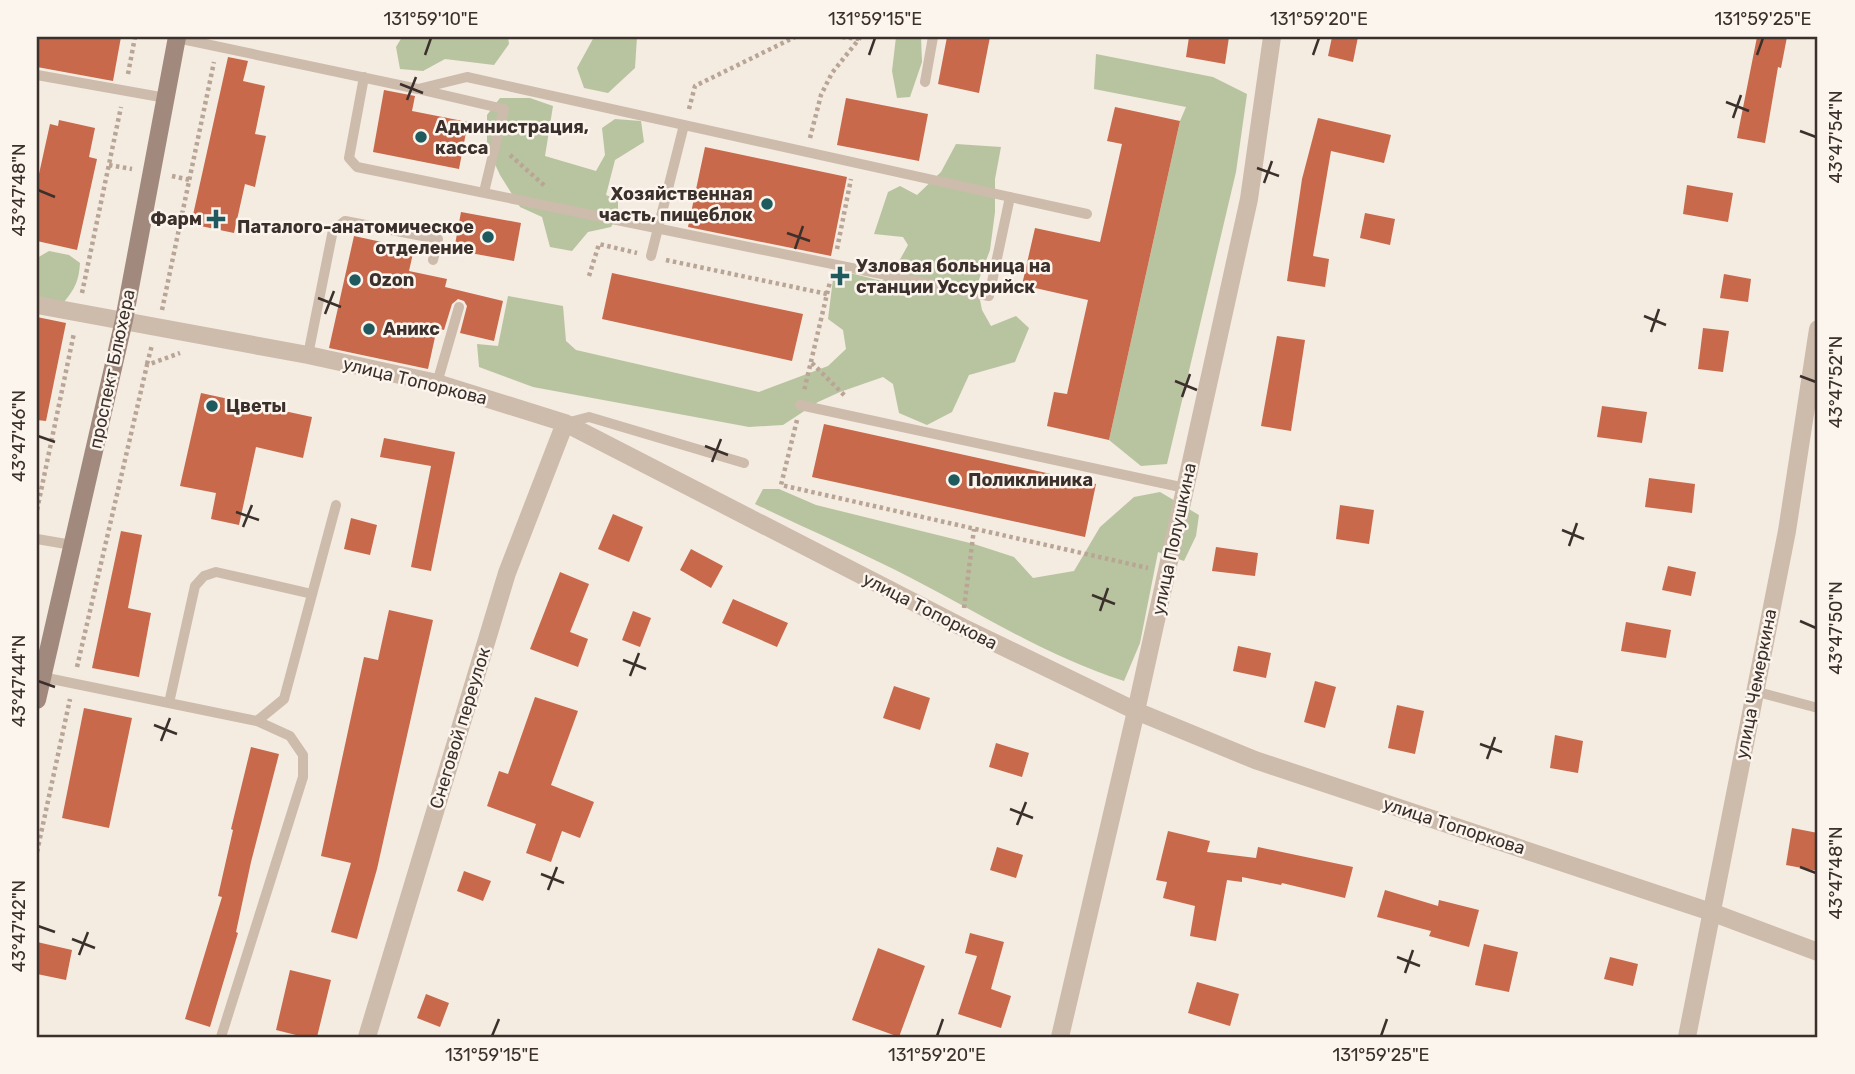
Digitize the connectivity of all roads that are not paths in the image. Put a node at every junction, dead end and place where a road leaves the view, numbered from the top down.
1 (177, 37) edge
2 (933, 37) edge
3 (1272, 37) edge
4 (37, 75) edge
5 (364, 77) junction
6 (925, 82) dead end
7 (418, 89) junction
8 (166, 98) junction
9 (684, 125) junction
10 (484, 192) junction
11 (1010, 197) junction
12 (1087, 214) dead end
13 (325, 221) dead end
14 (659, 228) junction
15 (334, 230) junction
16 (651, 256) road end
17 (433, 260) dead end
18 (37, 305) edge
19 (459, 307) dead end
20 (124, 320) junction
21 (1818, 329) edge
22 (308, 355) junction
23 (437, 383) junction
24 (800, 405) road end
25 (1812, 411) edge
26 (565, 423) junction
27 (744, 463) dead end
28 (1185, 488) junction
29 (335, 505) dead end
30 (37, 538) edge
31 (72, 545) junction
32 (312, 594) junction
33 (43, 640) edge
34 (42, 677) junction
35 (1755, 691) junction
36 (37, 700) edge
37 (169, 703) junction
38 (1818, 708) edge
39 (1136, 711) junction
40 (257, 721) junction
41 (1711, 912) junction
42 (1818, 952) edge
43 (221, 1037) edge
44 (367, 1037) edge
45 (1060, 1037) edge
46 (1686, 1037) edge

1 - 5 lane
1 - 8 main road, проспект Блюхера
2 - 6 lane
3 - 28 street, улица Полушкина
4 - 8 lane
5 - 7 lane
5 - 10 lane
7 - 9 lane
7 - 10 lane
8 - 20 main road, проспект Блюхера
9 - 11 lane
9 - 14 lane
10 - 14 lane
11 - 12 lane
11 - 14 lane
13 - 15 lane
14 - 16 lane
15 - 17 lane
15 - 22 lane
18 - 20 street, улица Топоркова
19 - 23 lane
20 - 22 street, улица Топоркова
20 - 31 main road, проспект Блюхера
21 - 25 street, улица Чемеркина
22 - 23 street, улица Топоркова
23 - 26 street, улица Топоркова
24 - 28 lane
25 - 35 street, улица Чемеркина
26 - 27 lane
26 - 39 street, улица Топоркова
26 - 44 street, Снеговой переулок
28 - 39 street, улица Полушкина
29 - 32 lane
30 - 31 lane
31 - 33 main road, проспект Блюхера
32 - 37 lane
32 - 40 lane
33 - 34 main road, проспект Блюхера
34 - 36 main road, проспект Блюхера
34 - 37 lane
35 - 38 lane
35 - 41 street, улица Чемеркина
37 - 40 lane
39 - 41 street, улица Топоркова
39 - 45 street, улица Полушкина
40 - 43 lane
41 - 42 street, улица Топоркова
41 - 46 street, улица Чемеркина

